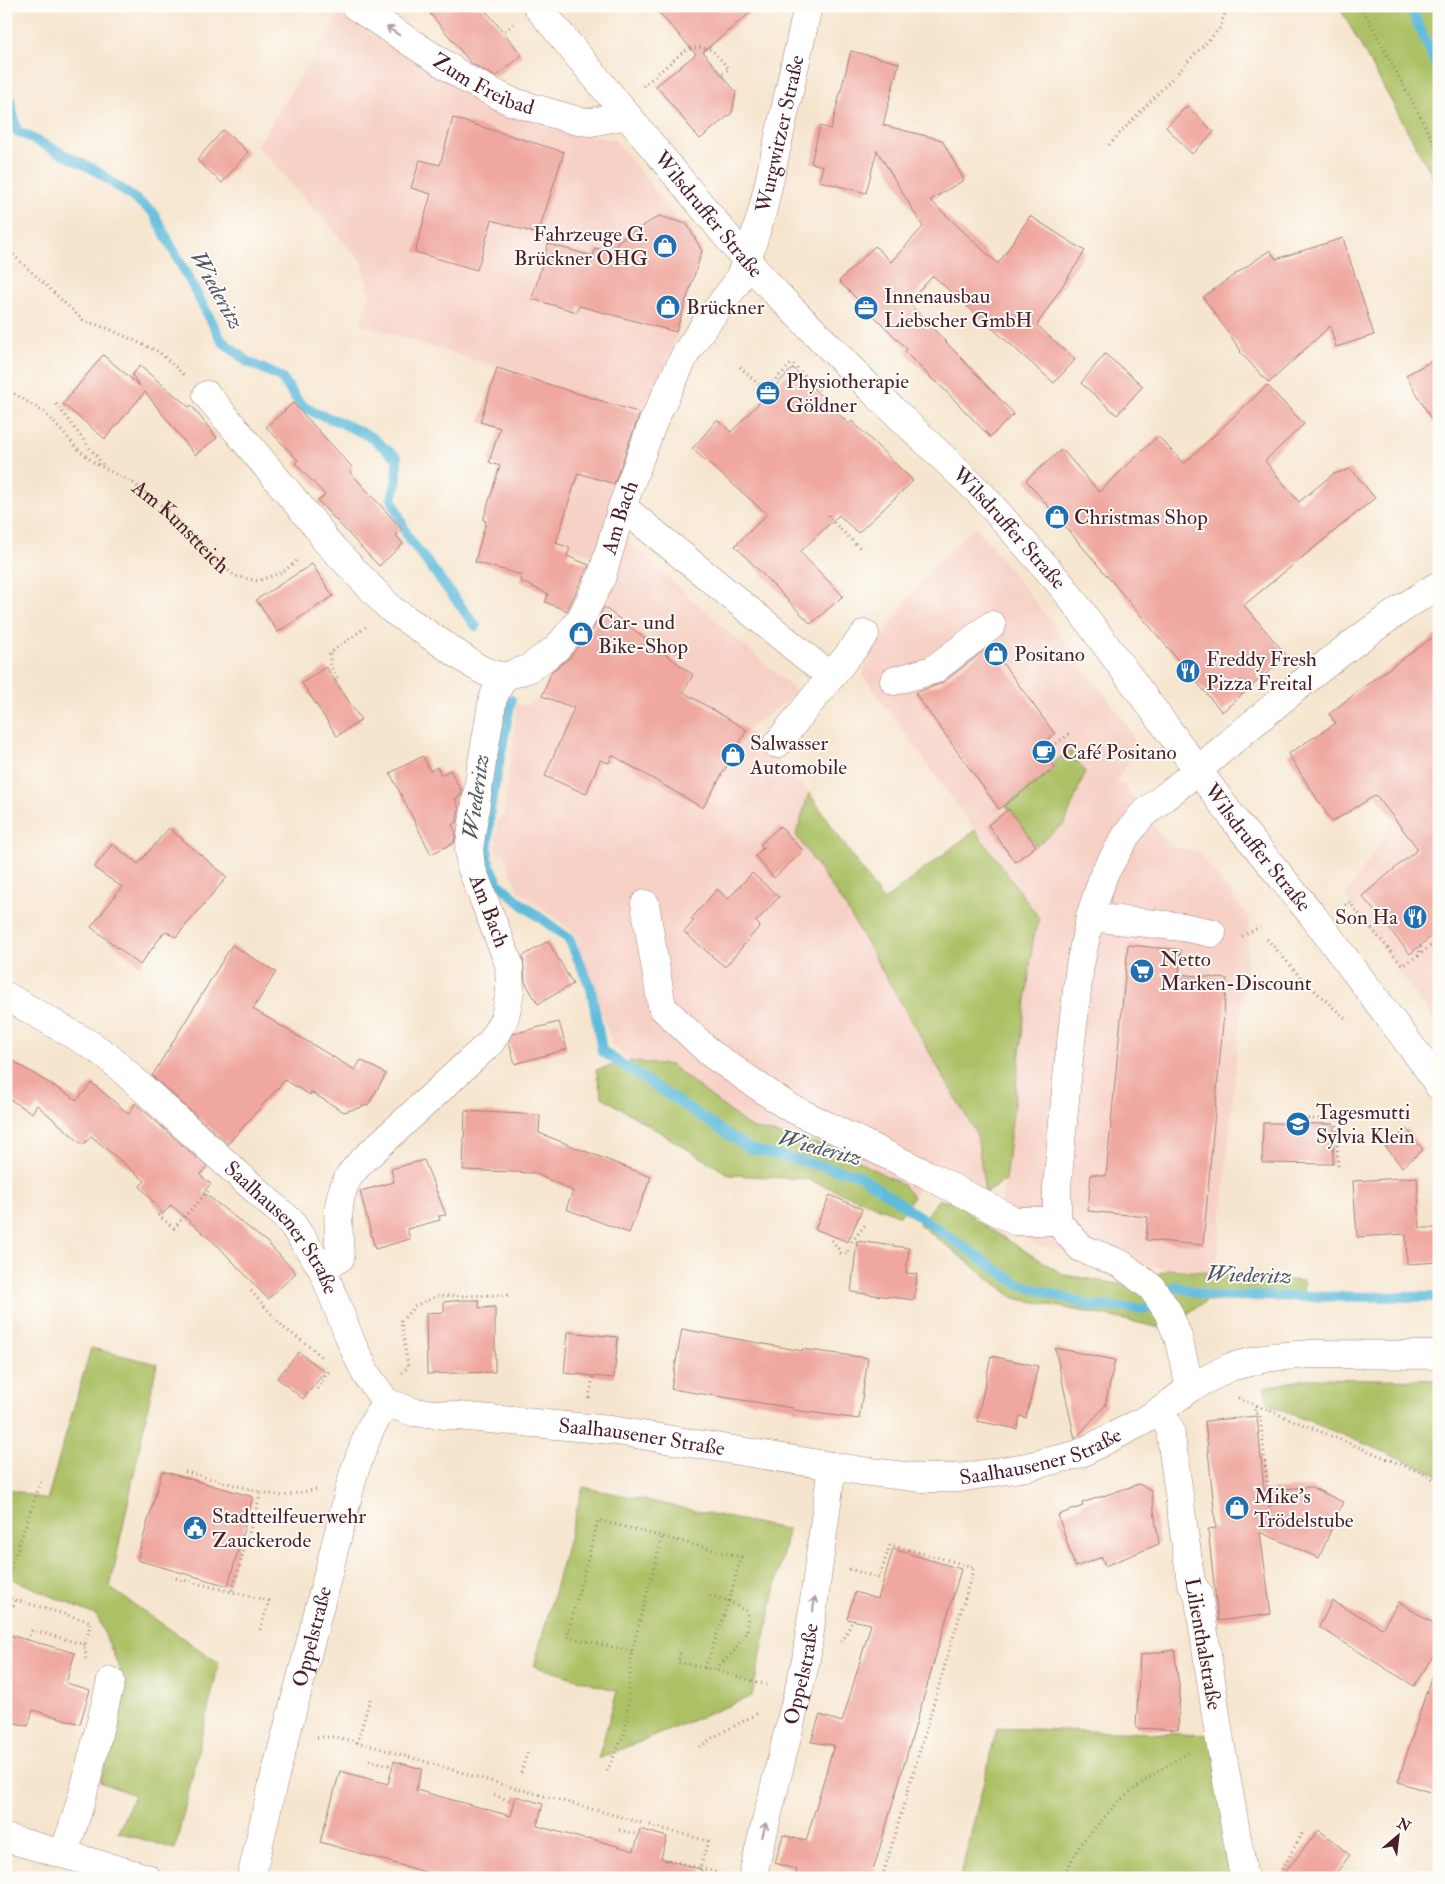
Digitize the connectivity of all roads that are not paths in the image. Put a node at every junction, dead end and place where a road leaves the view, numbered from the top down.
1 (355, 6) edge
2 (537, 6) edge
3 (808, 6) edge
4 (627, 115) junction
5 (747, 261) junction
6 (207, 396) road end
7 (631, 514) dead end
8 (1439, 585) edge
9 (992, 625) dead end
10 (865, 634) dead end
11 (832, 675) junction
12 (503, 677) junction
13 (894, 681) dead end
14 (777, 744) dead end
15 (1197, 770) junction
16 (645, 904) dead end
17 (1090, 917) junction
18 (1212, 933) dead end
19 (6, 996) edge
20 (1435, 1070) edge
21 (1057, 1221) junction
22 (322, 1268) junction
23 (1439, 1354) edge
24 (1190, 1388) junction
25 (386, 1402) junction
26 (1160, 1411) junction
27 (832, 1466) junction
28 (110, 1680) dead end
29 (6, 1838) edge
30 (63, 1854) junction
31 (147, 1878) edge
32 (251, 1878) edge
33 (752, 1878) edge
34 (1244, 1878) edge

4 -> 1 street, Zum Freibad
2 - 4 street, Wilsdruffer Straße
3 - 5 street, Wurgwitzer Straße
4 - 5 street, Wilsdruffer Straße
5 - 12 street, Am Bach
5 - 15 street, Wilsdruffer Straße
6 - 12 street
7 - 11 street
8 - 15 street
9 - 13 street
10 - 11 street
11 - 14 street
12 - 22 street, Am Bach
15 - 17 street
15 - 20 street, Wilsdruffer Straße
16 - 21 street
17 - 18 street
17 - 21 street
19 - 22 street, Saalhausener Straße
21 - 24 street
22 - 25 street, Saalhausener Straße
23 - 24 street, Saalhausener Straße
24 - 26 street, Saalhausener Straße
25 - 27 street, Saalhausener Straße
25 - 32 street, Oppelstraße
26 - 27 street, Saalhausener Straße
26 - 34 street, Lilienthalstraße
33 -> 27 street, Oppelstraße
28 - 30 street
29 - 30 street
30 - 31 street

